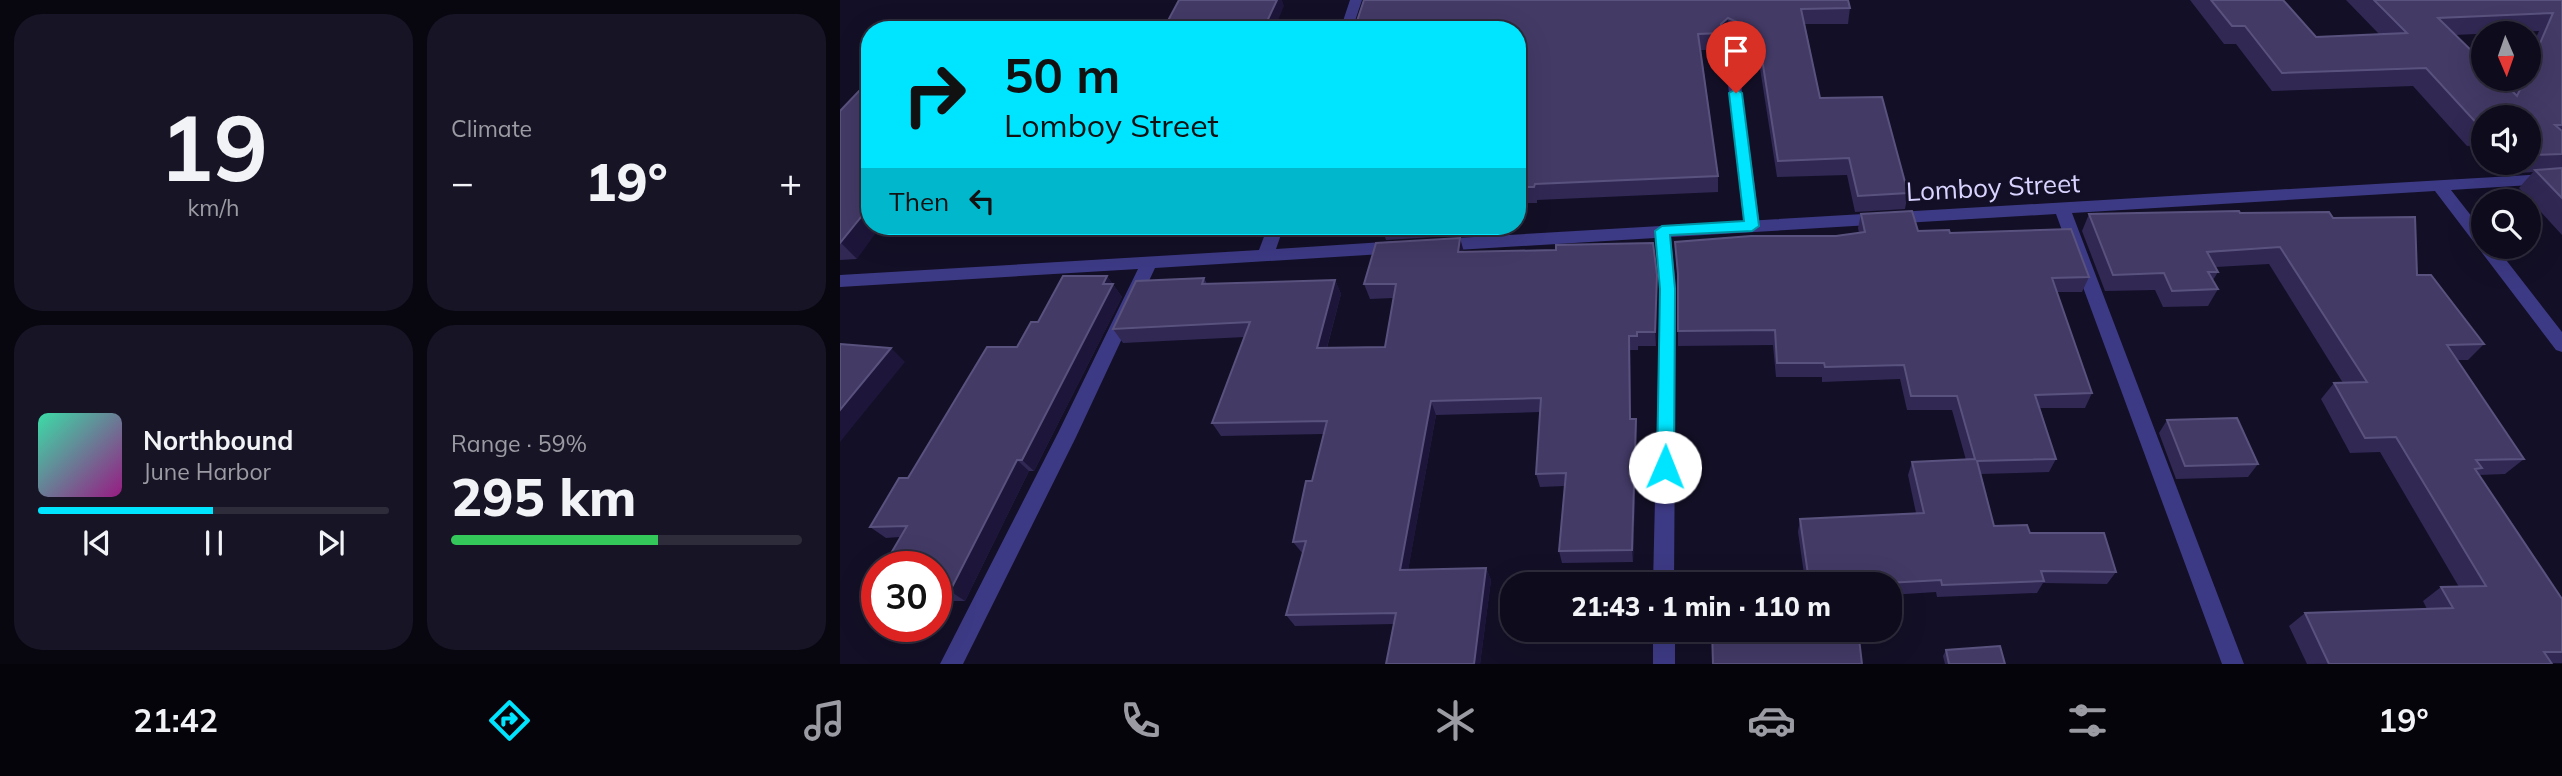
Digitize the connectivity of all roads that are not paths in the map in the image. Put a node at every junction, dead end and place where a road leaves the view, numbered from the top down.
1 (1356, 0) edge
2 (1349, 21) edge
3 (1729, 40) edge
4 (2562, 178) edge
5 (2440, 186) junction
6 (2062, 208) junction
7 (1752, 226) junction
8 (2471, 226) edge
9 (1662, 231) junction
10 (1273, 235) edge
11 (1265, 256) junction
12 (2496, 259) edge
13 (1149, 263) junction
14 (844, 284) edge
15 (2562, 345) edge
16 (1664, 572) edge
17 (1664, 642) edge
18 (951, 664) edge
19 (1664, 664) edge
20 (2233, 664) edge

1 - 2 street
3 - 7 street
4 - 5 street, Lomboy Street
5 - 6 street, Lomboy Street
5 - 8 street
6 - 7 street, Lomboy Street
6 - 20 street
7 - 9 street, Lomboy Street
9 - 11 street, Lomboy Street
9 - 16 street
10 - 11 street
11 - 13 street, Lomboy Street
12 - 15 street
13 - 14 street, Lomboy Street
13 - 18 street
17 - 19 street

